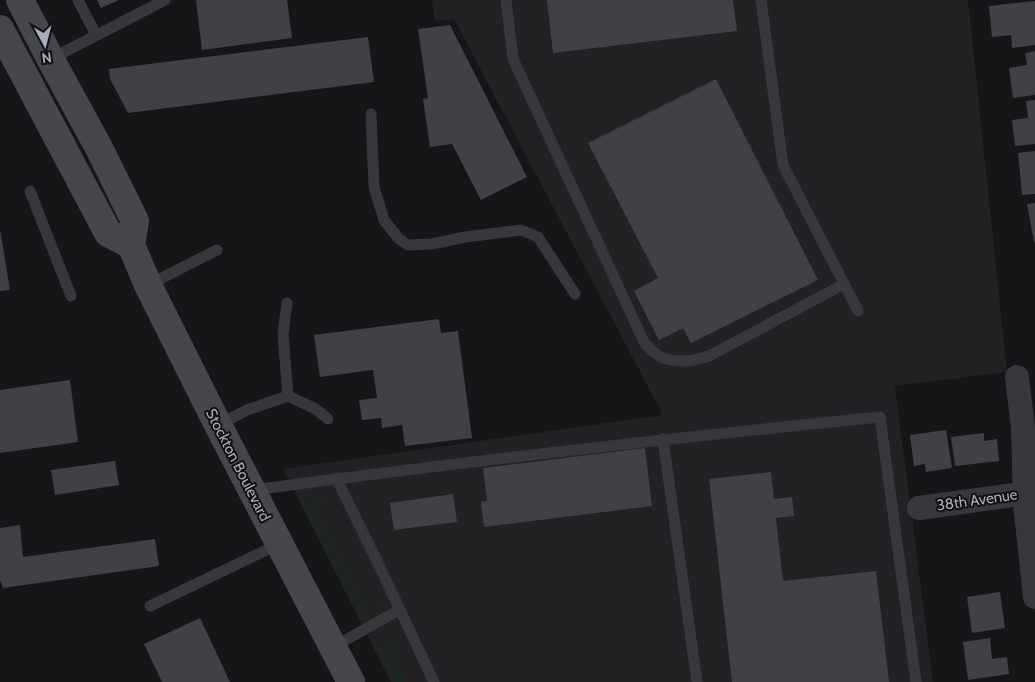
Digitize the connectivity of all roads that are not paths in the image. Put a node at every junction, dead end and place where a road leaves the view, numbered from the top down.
1 (20, 0) edge
2 (78, 0) edge
3 (165, 0) edge
4 (506, 0) edge
5 (761, 0) edge
6 (0, 29) edge
7 (96, 35) junction
8 (51, 60) junction
9 (371, 114) dead end
10 (30, 191) dead end
11 (131, 246) junction
12 (217, 250) dead end
13 (844, 284) junction
14 (148, 285) junction
15 (575, 294) dead end
16 (71, 296) dead end
17 (287, 304) dead end
18 (858, 311) dead end
19 (1017, 377) dead end
20 (288, 396) junction
21 (328, 419) dead end
22 (218, 425) junction
23 (663, 439) junction
24 (336, 478) junction
25 (251, 490) junction
26 (1030, 492) edge
27 (919, 508) dead end
28 (279, 544) junction
29 (1035, 597) edge
30 (150, 606) dead end
31 (399, 610) junction
32 (333, 647) junction
33 (351, 682) edge
34 (434, 682) edge
35 (696, 682) edge
36 (916, 682) edge

1 - 8 main road
2 - 7 lane
3 - 7 lane
4 - 13 lane
5 - 13 lane
6 - 11 main road
7 - 8 lane
8 - 11 main road
9 - 15 lane
10 - 16 lane
11 - 14 main road, Stockton Boulevard
12 - 14 lane
13 - 18 lane
14 - 22 main road, Stockton Boulevard
17 - 20 lane
19 - 26 street
20 - 21 lane
20 - 22 lane
22 - 25 main road, Stockton Boulevard
23 - 24 lane
23 - 35 lane
23 - 36 lane
24 - 25 lane
24 - 31 lane
25 - 28 main road, Stockton Boulevard
26 - 27 street, 38th Avenue
26 - 29 street
28 - 30 lane
28 - 32 main road, Stockton Boulevard
31 - 32 lane
31 - 34 lane
32 - 33 main road, Stockton Boulevard

